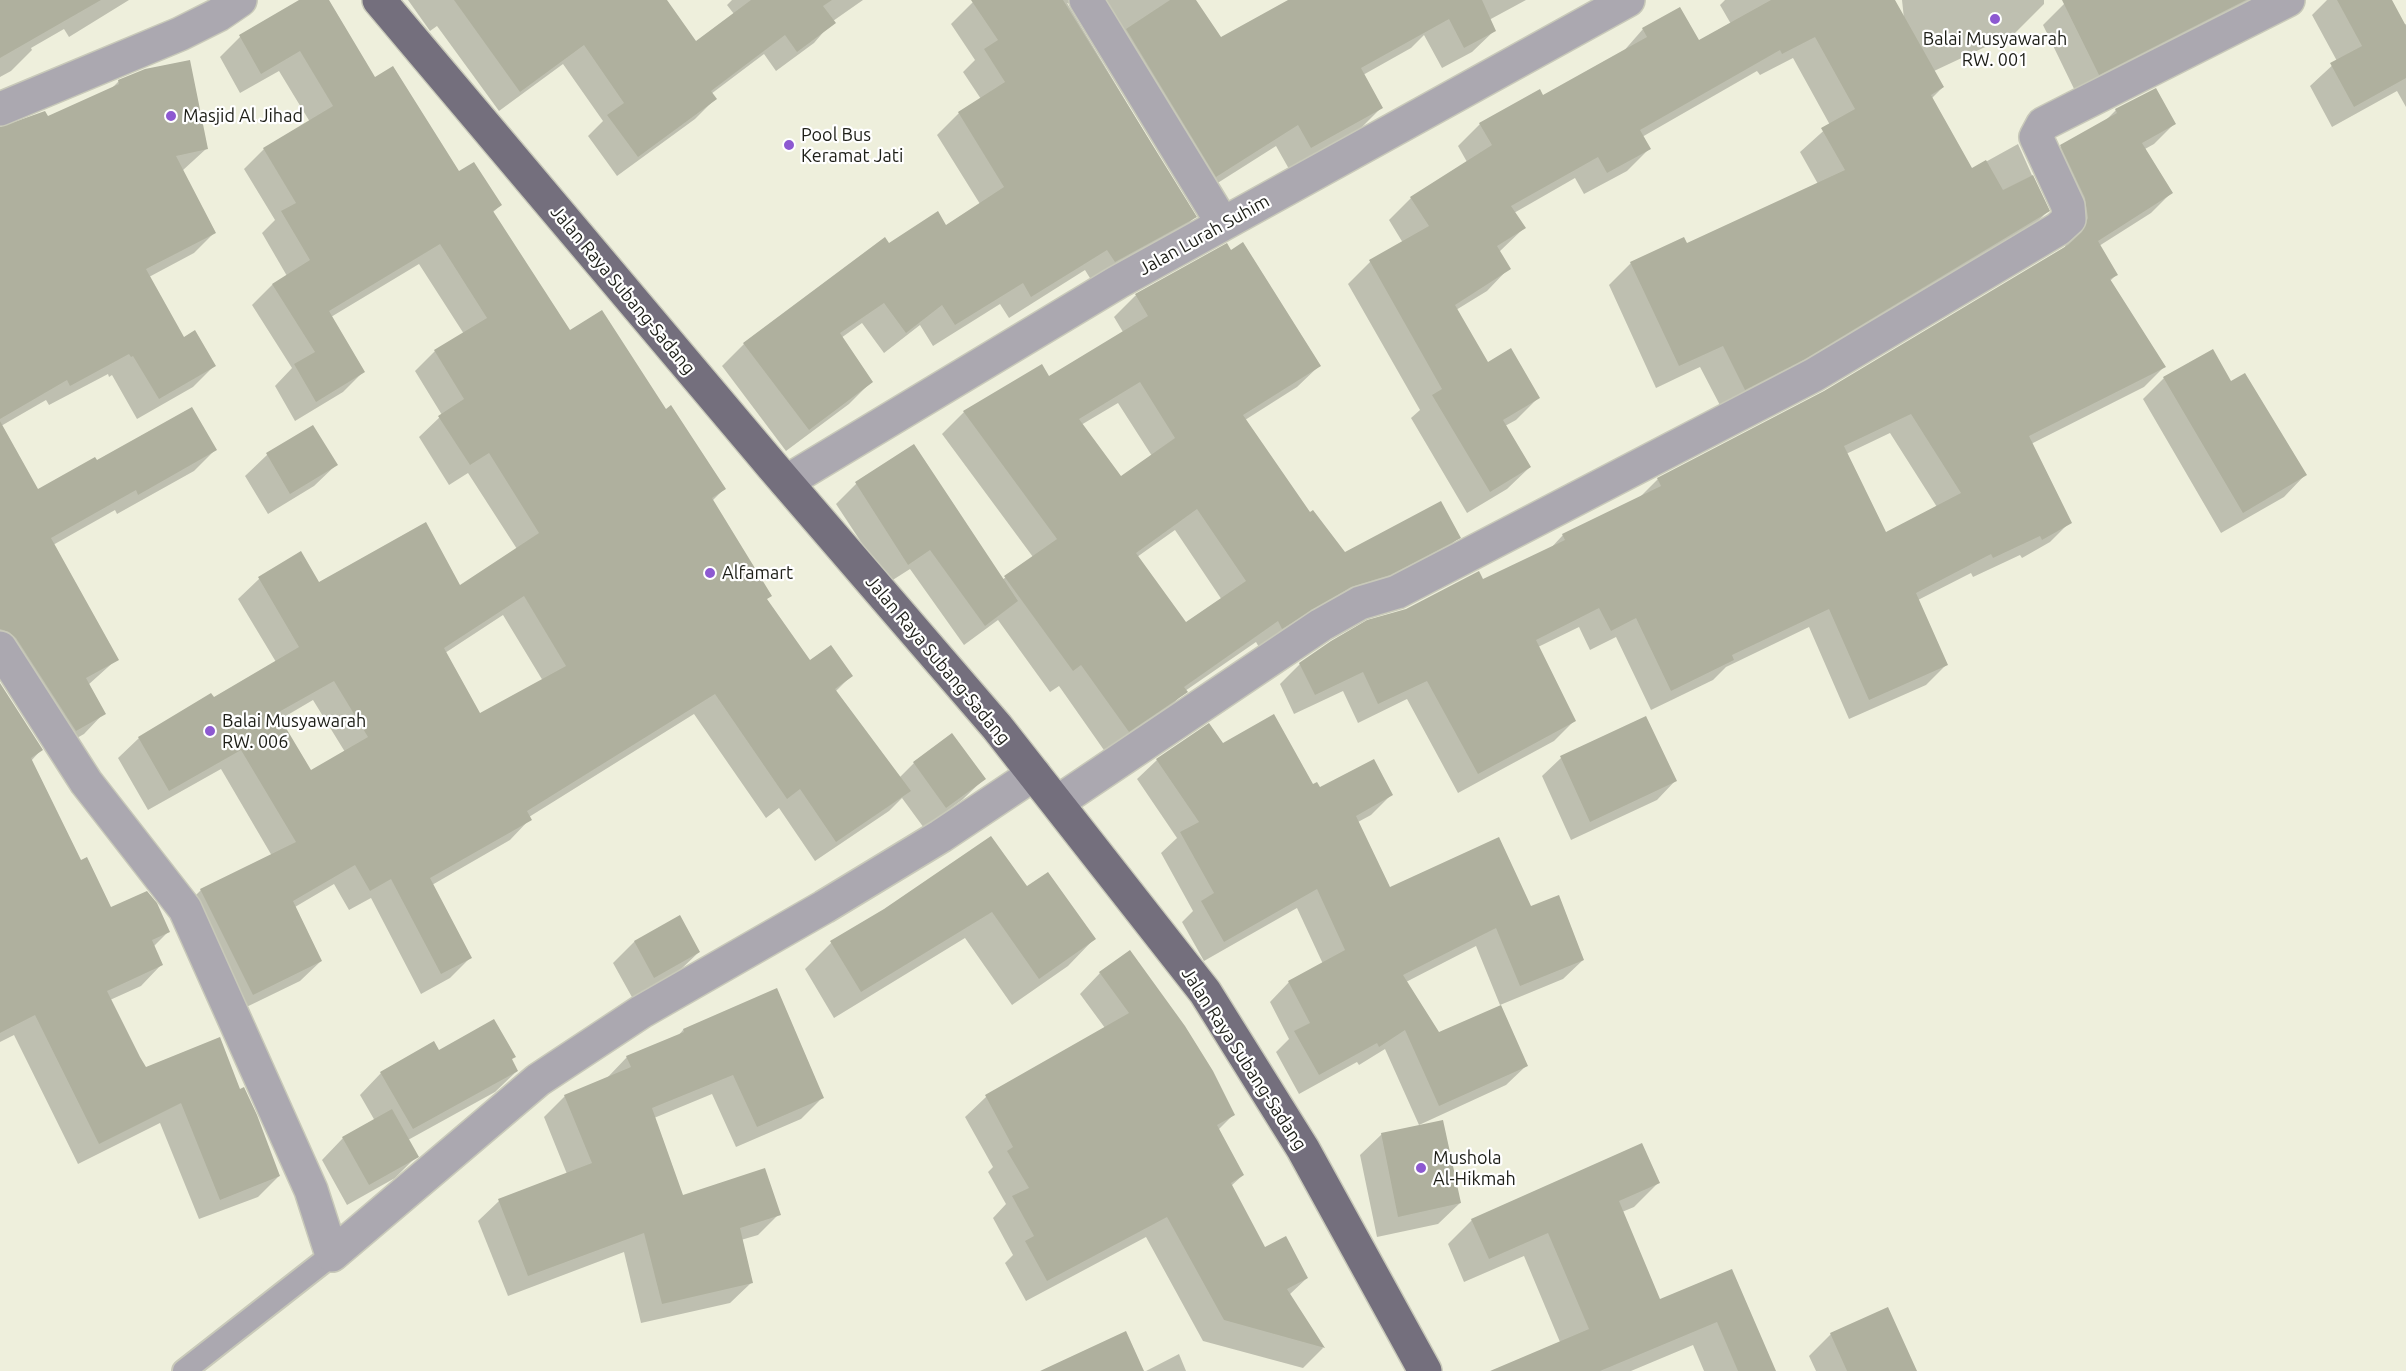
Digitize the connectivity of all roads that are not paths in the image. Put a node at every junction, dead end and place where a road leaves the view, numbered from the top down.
1 (240, 0) edge
2 (379, 0) edge
3 (1086, 0) edge
4 (1628, 0) edge
5 (2288, 0) edge
6 (0, 109) edge
7 (1223, 224) junction
8 (786, 482) junction
9 (0, 648) edge
10 (1034, 774) junction
11 (1058, 802) junction
12 (332, 1255) junction
13 (184, 1371) edge
14 (1425, 1371) edge

1 - 6 street
2 - 8 main road, Jalan Raya Subang-Sadang
3 - 7 street
4 - 7 street, Jalan Lurah Suhim
5 - 11 street
7 - 8 street, Jalan Lurah Suhim
8 - 10 main road, Jalan Raya Subang-Sadang
9 - 12 street
10 - 11 main road, Jalan Raya Subang-Sadang
10 - 12 street
11 - 14 main road, Jalan Raya Subang-Sadang
12 - 13 lane

